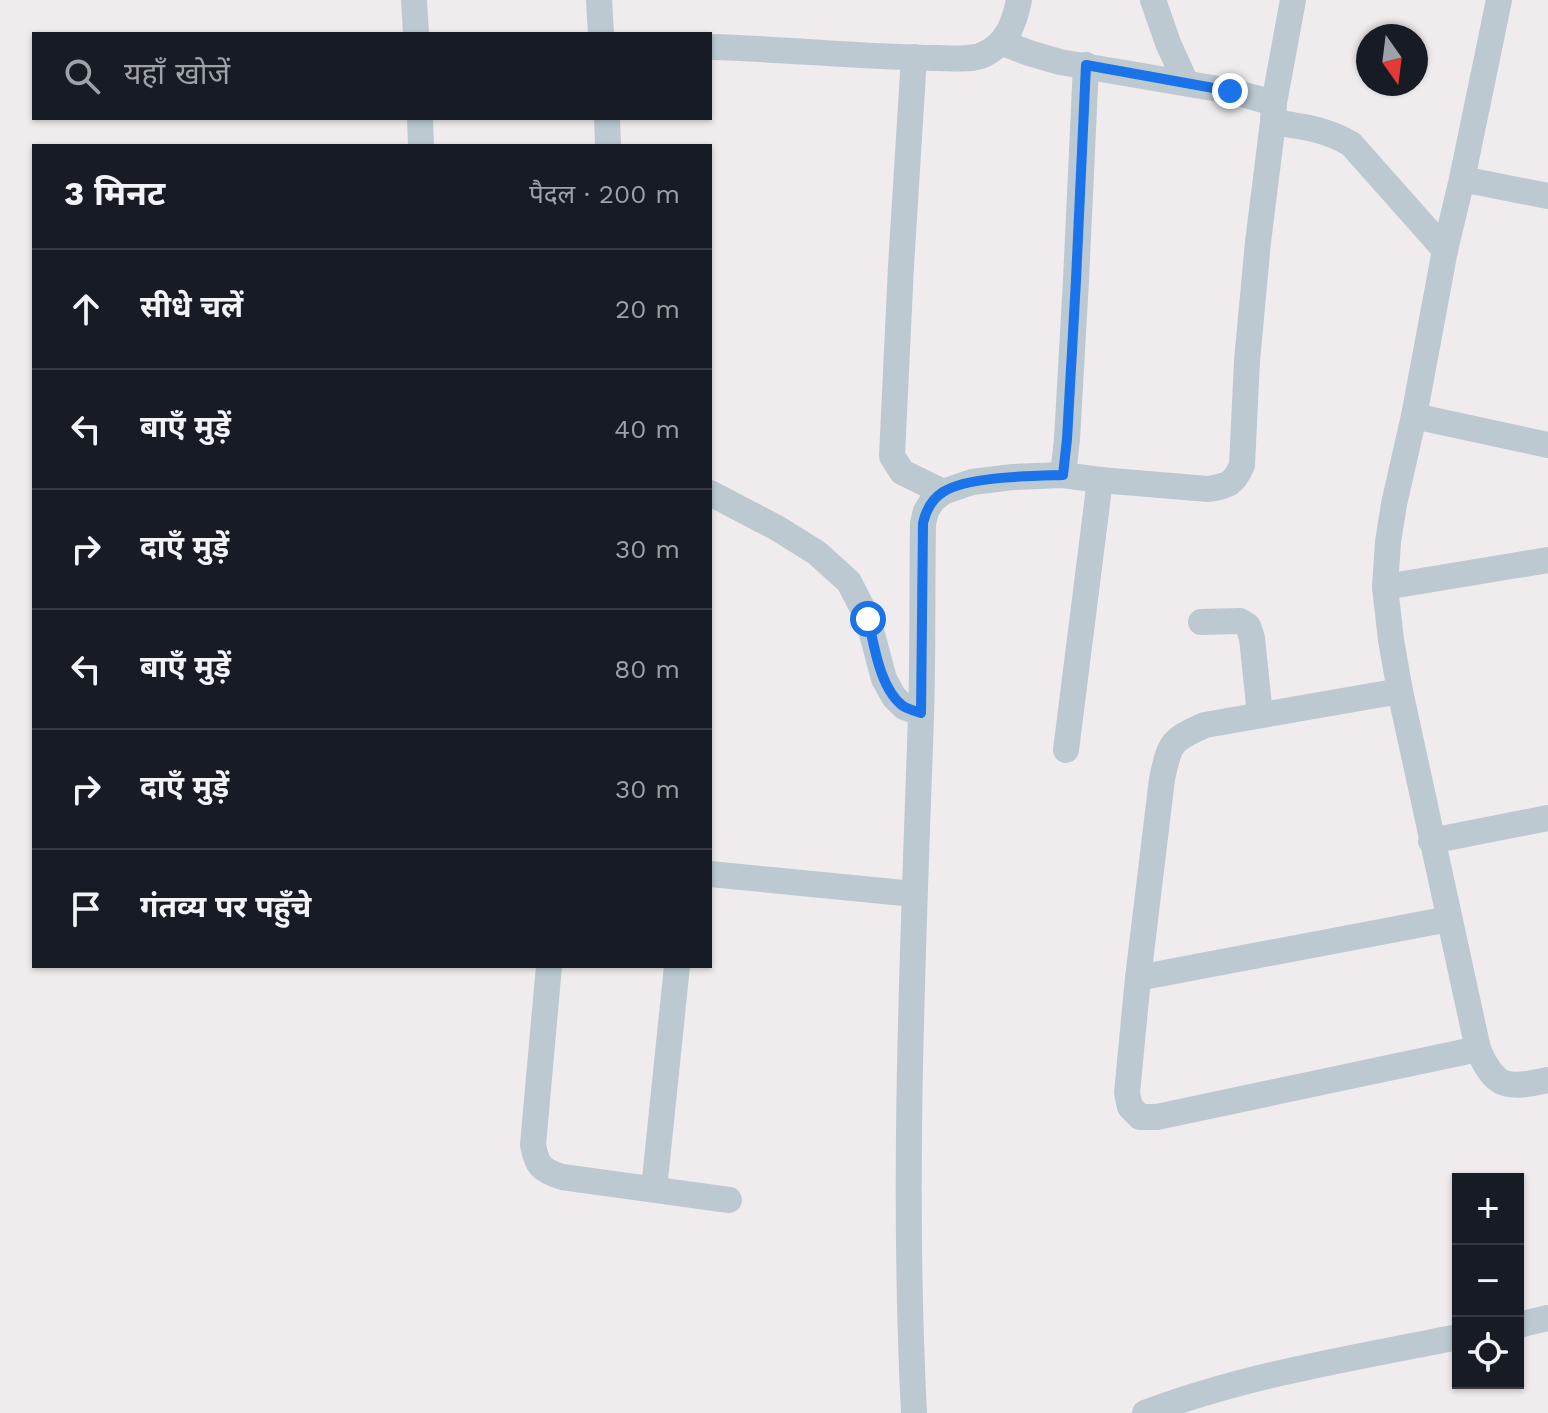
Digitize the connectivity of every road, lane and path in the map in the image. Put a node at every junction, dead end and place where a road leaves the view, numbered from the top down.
1 (414, 0) edge
2 (599, 0) edge
3 (1019, 0) edge
4 (1153, 0) edge
5 (1293, 0) edge
6 (1499, 0) edge
7 (416, 32) edge
8 (601, 32) edge
9 (1003, 43) junction
10 (712, 47) edge
11 (914, 57) junction
12 (1086, 65) junction
13 (1186, 83) junction
14 (1274, 112) junction
15 (420, 120) edge
16 (607, 120) edge
17 (421, 144) edge
18 (608, 144) edge
19 (1462, 179) junction
20 (1548, 196) edge
21 (1445, 250) junction
22 (1414, 416) junction
23 (1548, 445) edge
24 (1063, 475) junction
25 (1100, 480) junction
26 (943, 492) junction
27 (712, 494) edge
28 (1548, 560) edge
29 (1385, 587) junction
30 (1201, 622) dead end
31 (1400, 691) junction
32 (921, 713) junction
33 (1260, 715) junction
34 (1066, 750) dead end
35 (1548, 818) edge
36 (1431, 841) junction
37 (712, 874) edge
38 (914, 894) junction
39 (1449, 919) junction
40 (549, 968) edge
41 (677, 968) edge
42 (1138, 978) junction
43 (1478, 1049) junction
44 (1548, 1080) edge
45 (654, 1189) junction
46 (729, 1200) dead end
47 (1548, 1318) edge
48 (1524, 1324) edge
49 (1452, 1338) edge
50 (914, 1413) edge
51 (1145, 1413) edge

1 - 7 street
2 - 8 street
3 - 9 street
4 - 13 street
5 - 14 street
6 - 19 street
9 - 11 street
9 - 12 street
10 - 11 street
11 - 26 street
12 - 13 street
12 - 24 street
13 - 14 street
14 - 21 street
14 - 25 street
15 - 17 street
16 - 18 street
19 - 20 street
19 - 21 street
21 - 22 street
22 - 23 street
22 - 29 street
24 - 25 street
24 - 26 street
25 - 34 street
26 - 32 street
27 - 32 street
28 - 29 street
29 - 31 street
30 - 33 street
31 - 33 street
31 - 36 street
32 - 38 street
33 - 42 street
35 - 36 street
36 - 39 street
37 - 38 street
38 - 50 street
39 - 42 street
39 - 43 street
40 - 45 street
41 - 45 street
42 - 43 street
43 - 44 street
45 - 46 street
47 - 48 street
49 - 51 street

